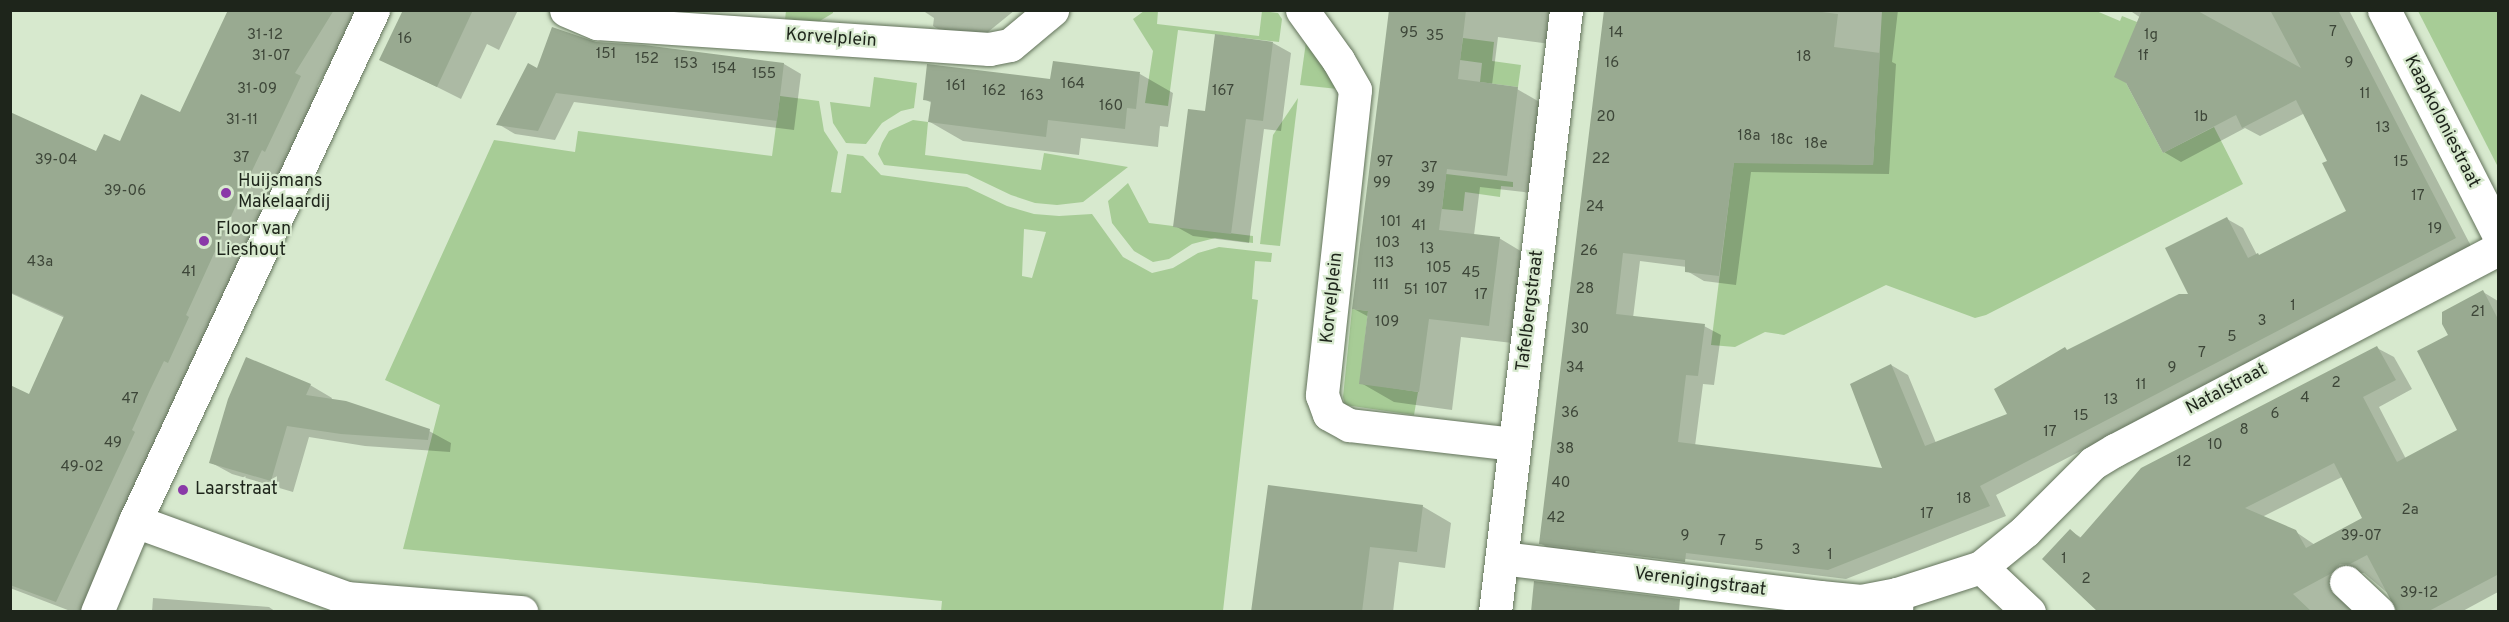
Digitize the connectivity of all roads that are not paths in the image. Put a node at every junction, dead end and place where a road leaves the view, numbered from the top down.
1 (373, 10) edge
2 (566, 10) edge
3 (1052, 10) edge
4 (1302, 10) edge
5 (1566, 10) edge
6 (2384, 10) edge
7 (600, 17) edge
8 (2499, 234) edge
9 (2499, 249) edge
10 (1514, 444) junction
11 (135, 521) junction
12 (1502, 558) junction
13 (1981, 567) junction
14 (2346, 582) dead end
15 (1897, 603) edge
16 (97, 612) edge
17 (521, 612) edge
18 (1495, 612) edge
19 (2029, 612) edge
20 (2378, 612) edge

1 - 11 street
2 - 7 street, Korvelplein
3 - 7 street, Korvelplein
4 - 10 street, Korvelplein
5 - 10 street, Tafelbergstraat
6 - 8 street, Kaapkoloniestraat
9 - 13 street, Natalstraat
10 - 12 street, Tafelbergstraat
11 - 16 street
11 - 17 street
12 - 15 street, Verenigingstraat
12 - 18 street, Tafelbergstraat
13 - 15 street, Verenigingstraat
13 - 19 street
14 - 20 street

